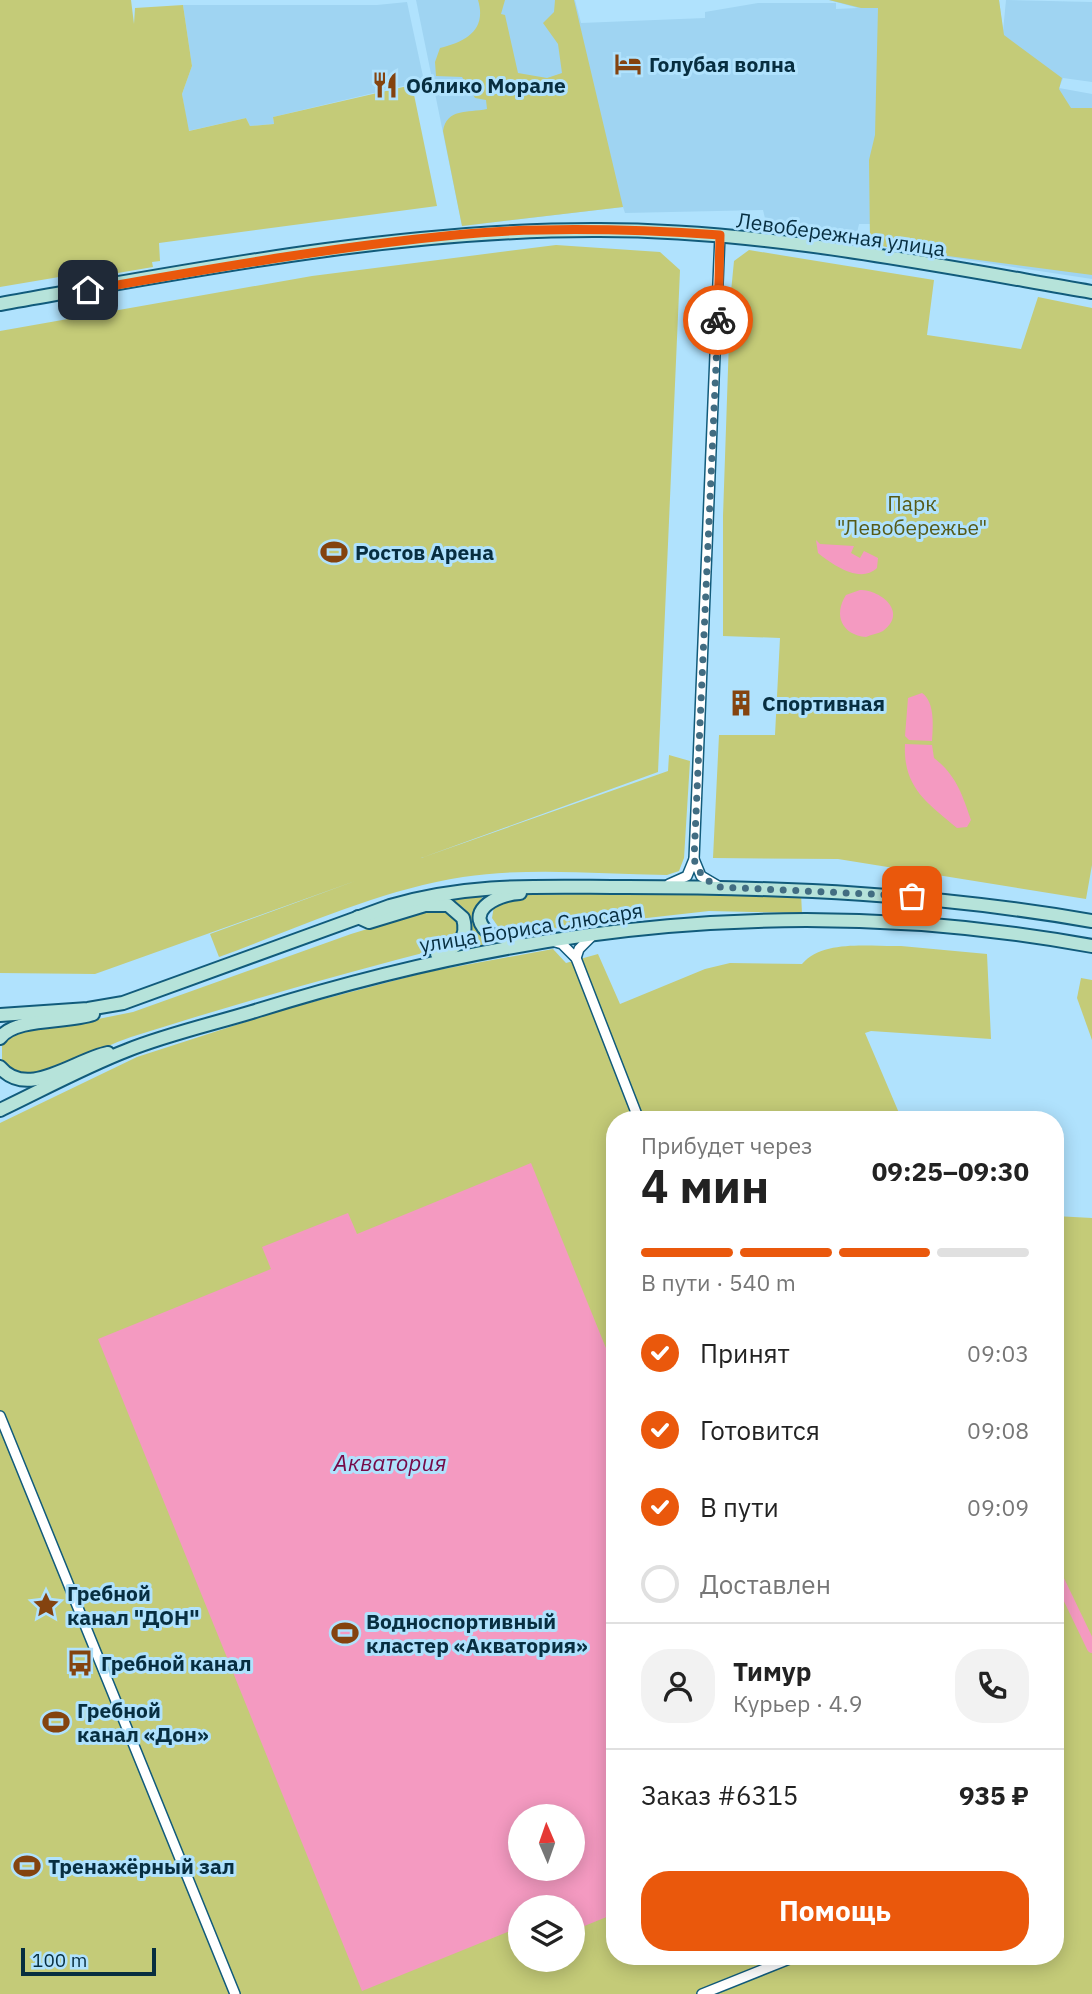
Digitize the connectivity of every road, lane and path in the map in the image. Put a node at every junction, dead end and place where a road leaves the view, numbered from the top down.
1 (720, 235) junction
2 (1092, 292) edge
3 (0, 304) edge
4 (694, 859) junction
5 (564, 887) junction
6 (654, 887) junction
7 (719, 887) junction
8 (358, 917) junction
9 (1092, 921) edge
10 (594, 933) junction
11 (556, 939) junction
12 (1092, 946) edge
13 (576, 958) junction
14 (392, 970) junction
15 (123, 1003) junction
16 (0, 1015) edge
17 (0, 1038) edge
18 (129, 1049) junction
19 (0, 1067) edge
20 (0, 1110) edge
21 (636, 1111) edge
22 (0, 1416) edge
23 (774, 1965) edge
24 (235, 1994) edge
25 (702, 1994) edge

1 - 2 main road, Левобережная улица
1 - 3 main road, Левобережная улица
1 - 4 street
4 - 6 street
4 - 7 street
5 - 6 main road, улица Бориса Слюсаря
5 - 8 main road, улица Бориса Слюсаря
5 - 11 main road
6 - 7 main road, улица Бориса Слюсаря
7 - 9 main road, улица Бориса Слюсаря
8 - 14 main road
8 - 15 main road, улица Бориса Слюсаря
10 - 11 main road, улица Бориса Слюсаря
10 - 12 main road, улица Бориса Слюсаря
10 - 13 street
11 - 13 street
11 - 14 main road, улица Бориса Слюсаря
13 - 21 street
14 - 18 main road, улица Бориса Слюсаря
15 - 16 main road, улица Бориса Слюсаря
15 - 17 main road
18 - 19 main road
18 - 20 main road, улица Бориса Слюсаря
22 - 24 street
23 - 25 street

